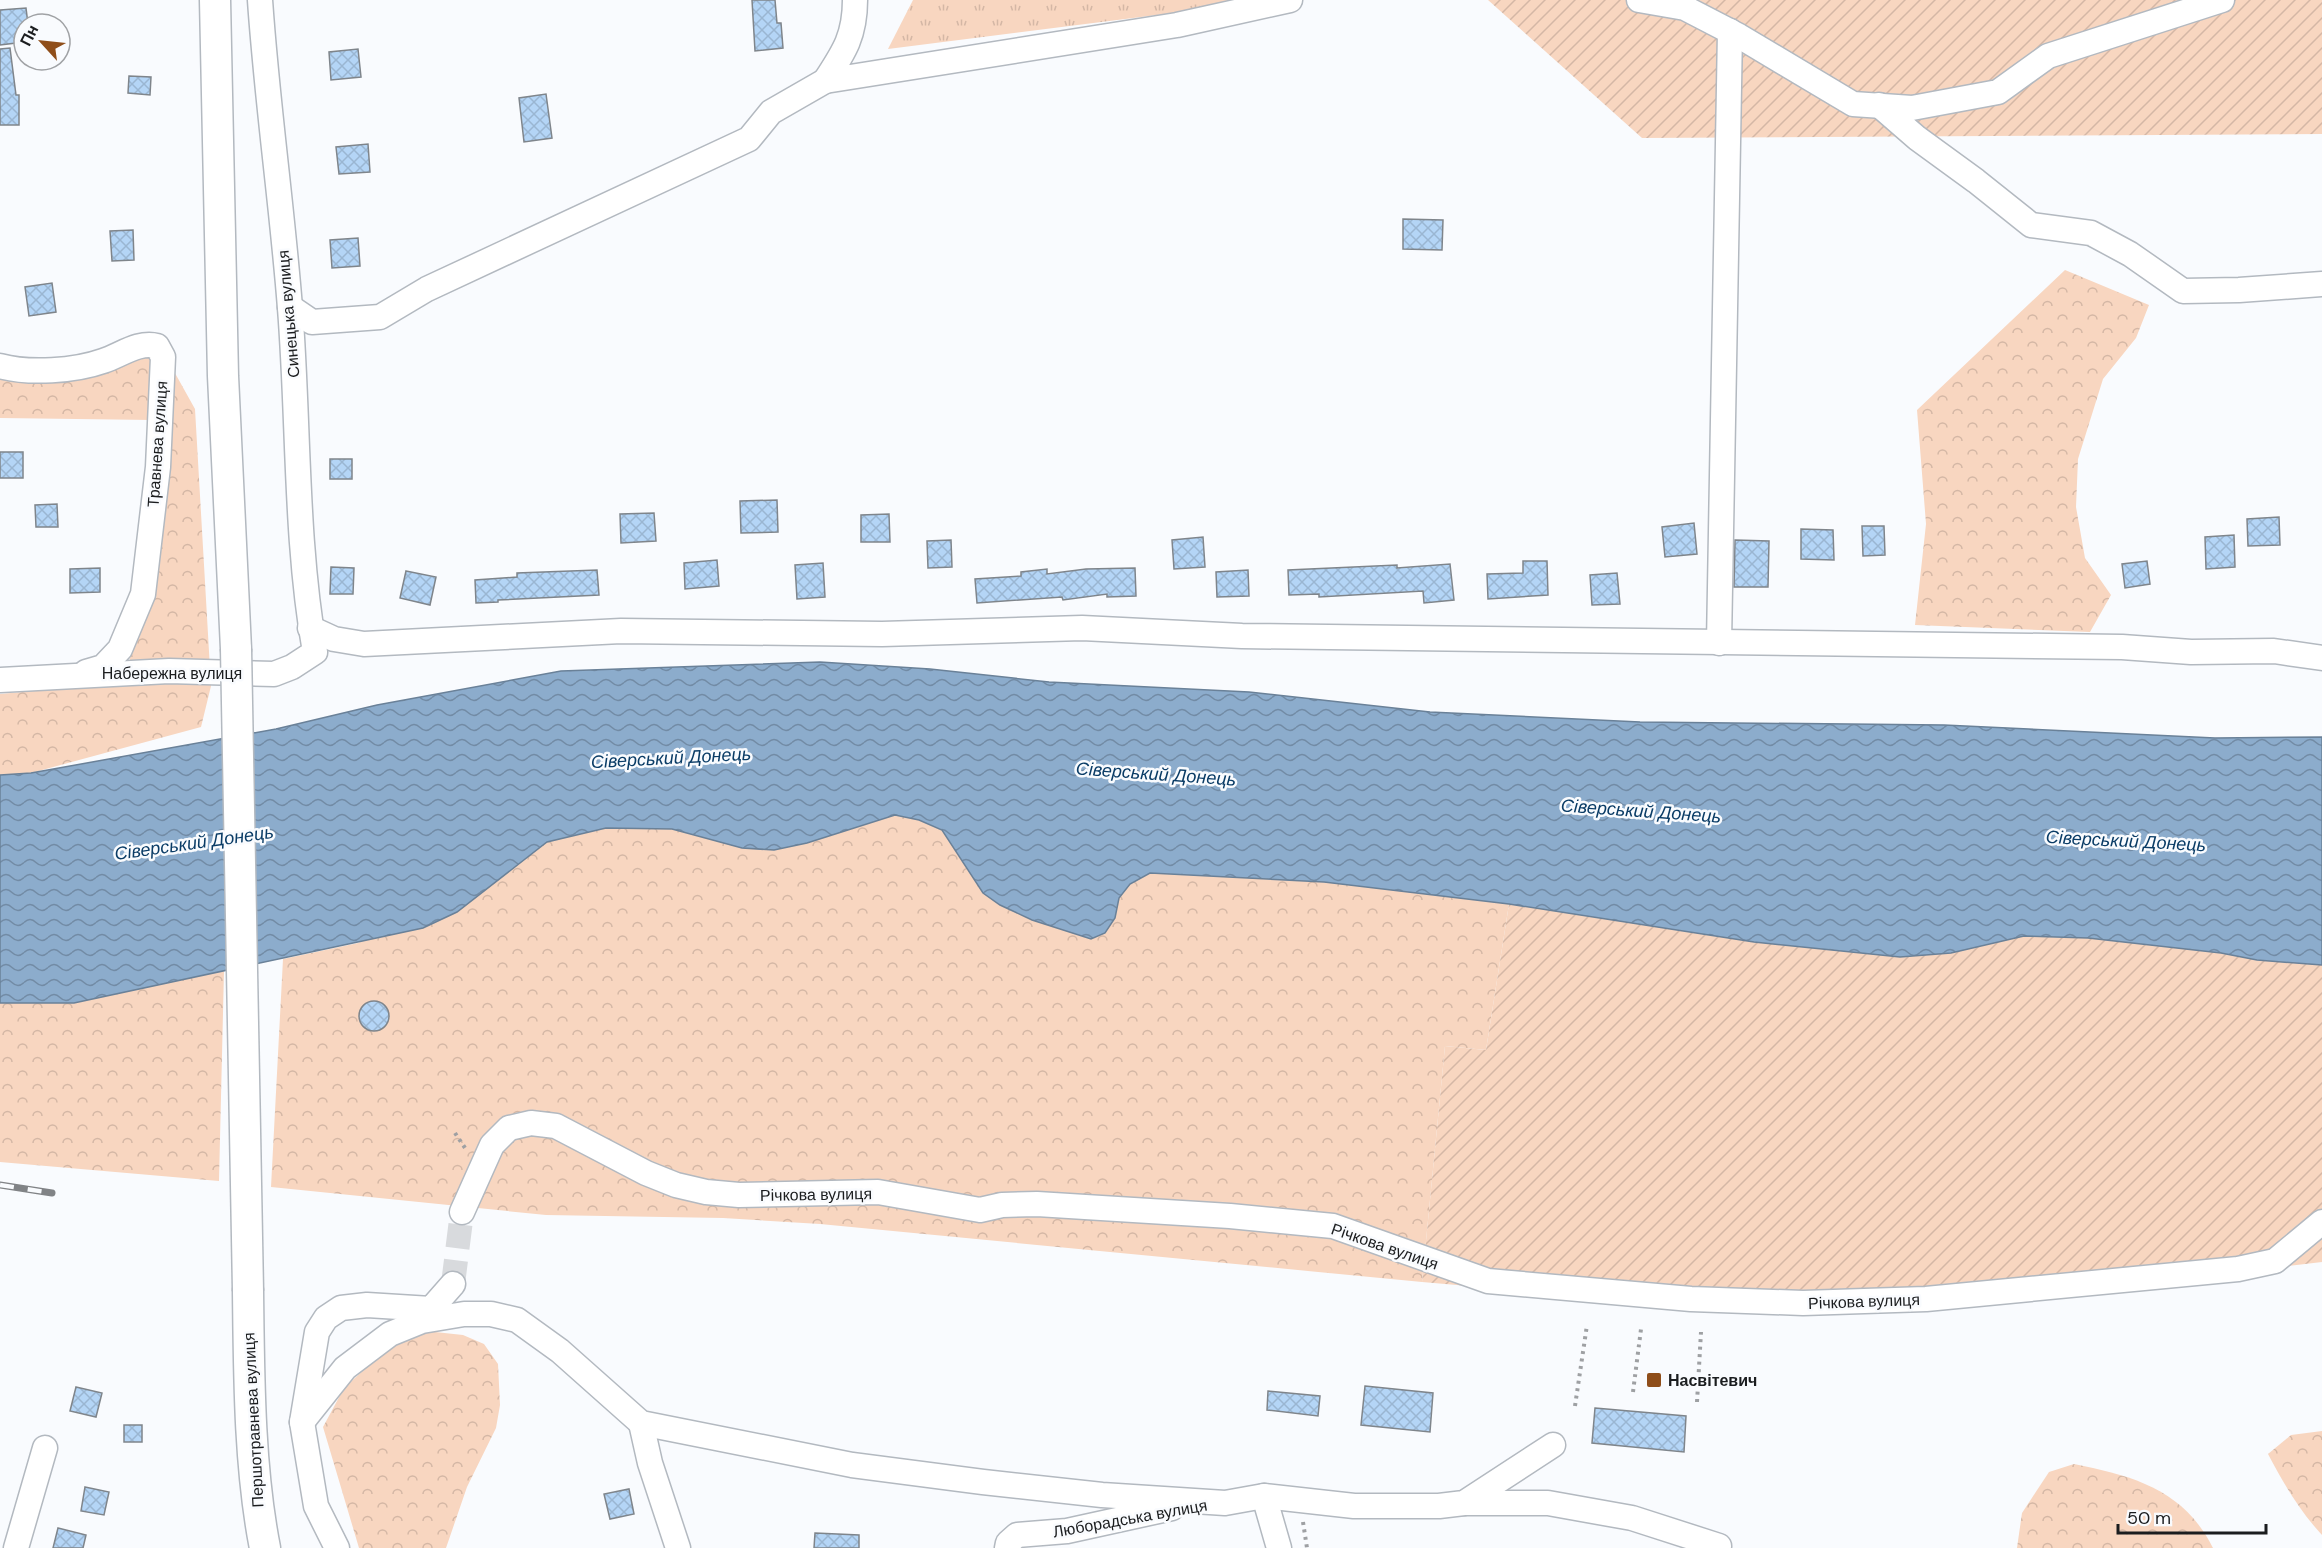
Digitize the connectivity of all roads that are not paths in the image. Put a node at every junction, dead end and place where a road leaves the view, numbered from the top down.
1 (215, 0) edge
2 (260, 0) edge
3 (855, 0) edge
4 (1290, 0) edge
5 (1639, 0) edge
6 (2222, 0) edge
7 (1730, 31) junction
8 (825, 81) junction
9 (1879, 105) junction
10 (2322, 284) edge
11 (290, 308) junction
12 (0, 366) edge
13 (310, 628) junction
14 (1719, 643) junction
15 (2322, 658) edge
16 (78, 674) junction
17 (0, 680) edge
18 (462, 1212) tunnel mouth
19 (2322, 1222) edge
20 (453, 1284) tunnel mouth
21 (302, 1422) junction
22 (641, 1423) junction
23 (1553, 1445) dead end
24 (45, 1448) dead end
25 (1264, 1496) junction
26 (1225, 1503) junction
27 (1464, 1503) junction
28 (1719, 1546) dead end
29 (16, 1548) edge
30 (265, 1548) edge
31 (337, 1548) edge
32 (678, 1548) edge
33 (1007, 1548) edge
34 (1279, 1548) edge

1 - 30 main road, Першотравнева вулиця, bridge
2 - 11 street, Синецька вулиця
3 - 8 street
4 - 8 street
5 - 7 street
6 - 9 street
7 - 9 street
7 - 14 street
8 - 11 street
9 - 10 street
11 - 13 street, Синецька вулиця
12 - 16 street, Травнева вулиця
13 - 14 street
13 - 16 street, Набережна вулиця
14 - 15 street
16 - 17 street, Набережна вулиця
18 - 19 street, Річкова вулиця
20 - 21 street
21 - 22 street
21 - 31 street
22 - 26 street
22 - 32 street
23 - 27 street
24 - 29 street
25 - 26 street
25 - 27 street
25 - 34 street
26 - 33 street, Люборадська вулиця
27 - 28 street

